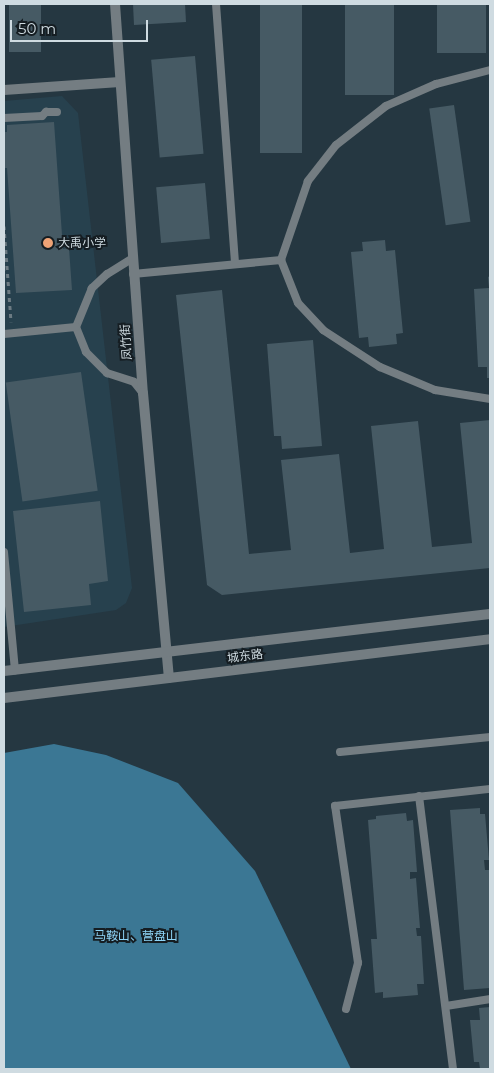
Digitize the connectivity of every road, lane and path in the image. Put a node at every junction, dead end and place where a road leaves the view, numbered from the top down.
1 (115, 4) edge
2 (216, 4) edge
3 (490, 70) edge
4 (120, 82) junction
5 (4, 90) edge
6 (57, 112) dead end
7 (4, 118) edge
8 (4, 226) edge
9 (133, 258) junction
10 (280, 260) junction
11 (235, 263) junction
12 (133, 274) junction
13 (76, 327) junction
14 (12, 333) junction
15 (4, 334) edge
16 (143, 393) junction
17 (490, 399) edge
18 (4, 552) edge
19 (490, 614) edge
20 (490, 639) edge
21 (166, 652) junction
22 (15, 670) junction
23 (4, 672) edge
24 (169, 678) junction
25 (4, 698) edge
26 (490, 737) edge
27 (340, 752) dead end
28 (490, 788) edge
29 (419, 796) junction
30 (490, 999) edge
31 (446, 1006) junction
32 (346, 1009) dead end
33 (453, 1069) edge

1 - 4 street, 凤竹街
2 - 11 lane
3 - 10 lane
4 - 5 street
4 - 9 street, 凤竹街
6 - 7 lane
8 - 14 path
9 - 12 street, 凤竹街
9 - 13 lane
10 - 11 lane
10 - 17 lane
11 - 12 lane
12 - 16 street, 凤竹街
13 - 14 lane
13 - 16 lane
14 - 15 lane
16 - 21 street, 凤竹街
18 - 22 lane
19 - 21 street, 城东路
20 - 24 street, 城东路
21 - 22 street, 城东路
21 - 24 street, 凤竹街
22 - 23 street, 城东路
24 - 25 street, 城东路
26 - 27 lane
28 - 29 lane
29 - 31 lane
29 - 32 lane
30 - 31 lane
31 - 33 lane

